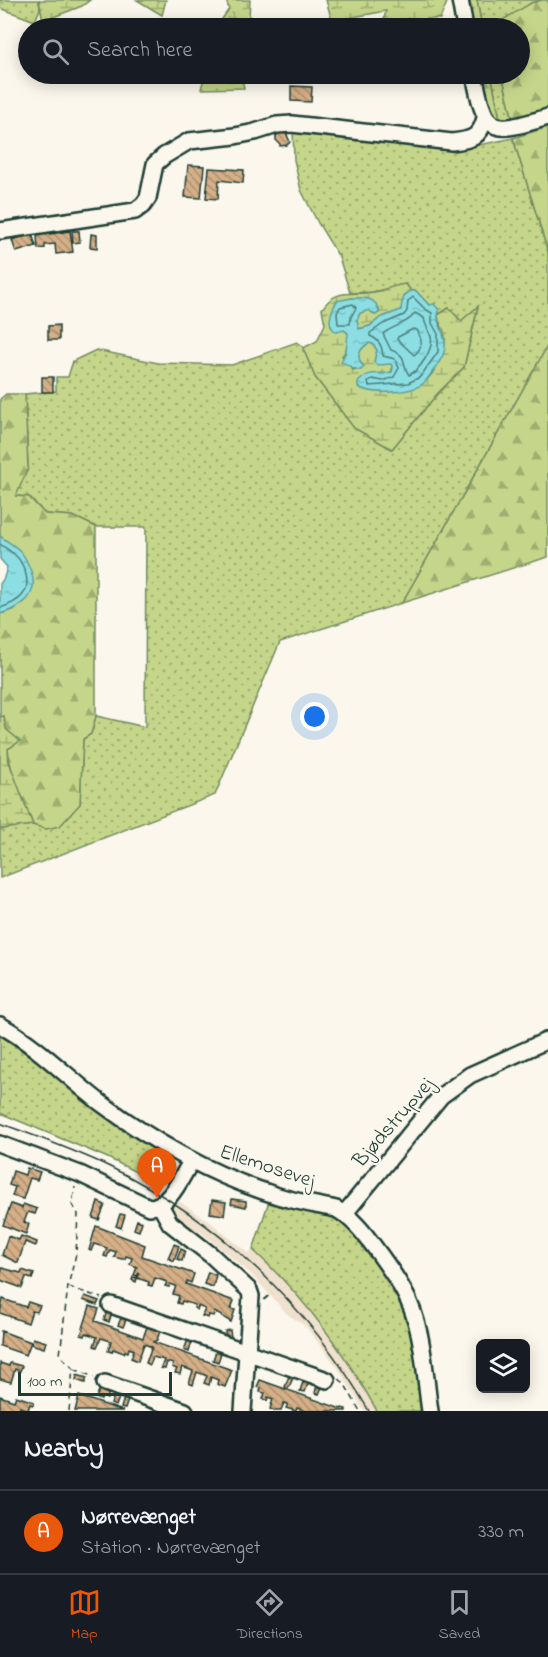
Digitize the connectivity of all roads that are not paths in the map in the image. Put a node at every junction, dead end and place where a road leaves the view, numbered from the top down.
1 (460, 0) edge
2 (463, 18) edge
3 (476, 84) edge
4 (548, 117) edge
5 (485, 118) junction
6 (0, 231) edge
7 (0, 1025) edge
8 (548, 1040) edge
9 (0, 1143) edge
10 (191, 1162) junction
11 (160, 1205) junction
12 (345, 1213) junction
13 (111, 1305) road end
14 (248, 1354) junction
15 (327, 1380) road end
16 (105, 1383) road end
17 (185, 1411) edge
18 (243, 1411) edge
19 (430, 1411) edge

1 - 2 street
3 - 5 street
4 - 5 street
5 - 6 street
7 - 10 street, Ellemosevej
8 - 12 street, Bjødstrupvej
9 - 11 street
10 - 11 street
10 - 12 street, Ellemosevej
11 - 14 street
12 - 19 street
13 - 14 street
14 - 15 street
14 - 18 street
16 - 17 street

